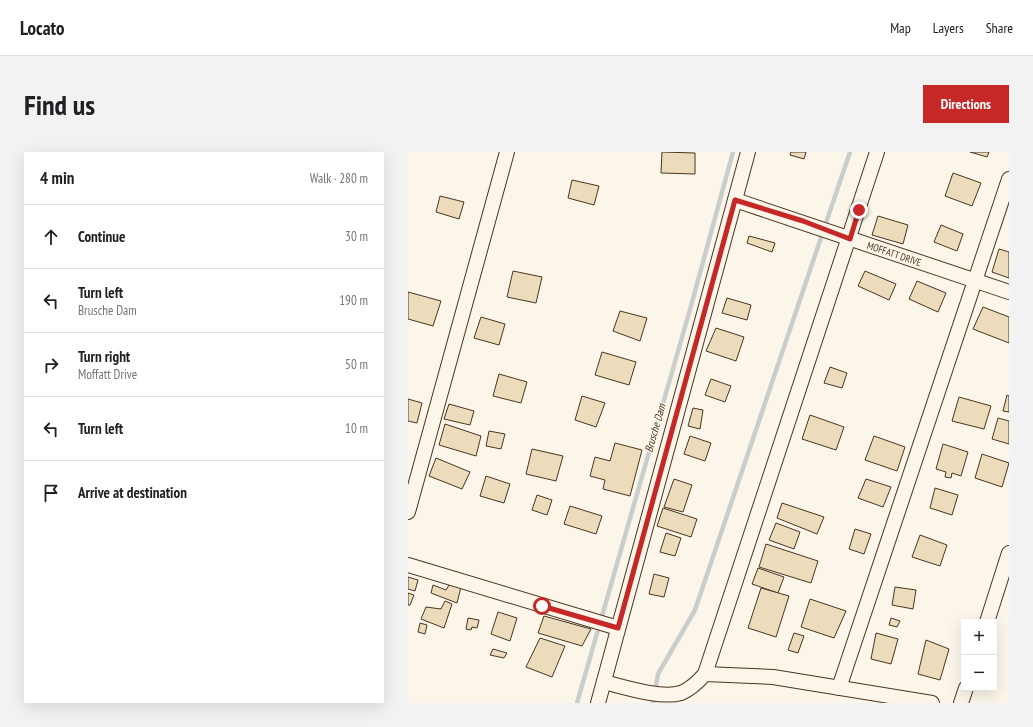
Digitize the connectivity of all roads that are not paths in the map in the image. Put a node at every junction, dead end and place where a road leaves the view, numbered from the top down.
1 (507, 152) edge
2 (748, 152) edge
3 (877, 152) edge
4 (1009, 179) edge
5 (735, 200) junction
6 (845, 237) junction
7 (976, 280) junction
8 (1009, 292) edge
9 (408, 512) edge
10 (1009, 554) edge
11 (408, 566) edge
12 (988, 619) edge
13 (618, 628) junction
14 (705, 674) junction
15 (604, 682) junction
16 (839, 688) junction
17 (965, 691) edge
18 (598, 703) edge
19 (932, 703) edge
20 (961, 703) edge

1 - 9 street
2 - 5 street
3 - 6 street
4 - 7 street
5 - 6 street, MOFFATT DRIVE
5 - 13 street
6 - 7 street, MOFFATT DRIVE
6 - 14 street
7 - 8 street, MOFFATT DRIVE
7 - 16 street
10 - 12 street
11 - 13 street
13 - 15 street
14 - 15 street
14 - 16 street
15 - 18 street
16 - 19 street
17 - 20 street

